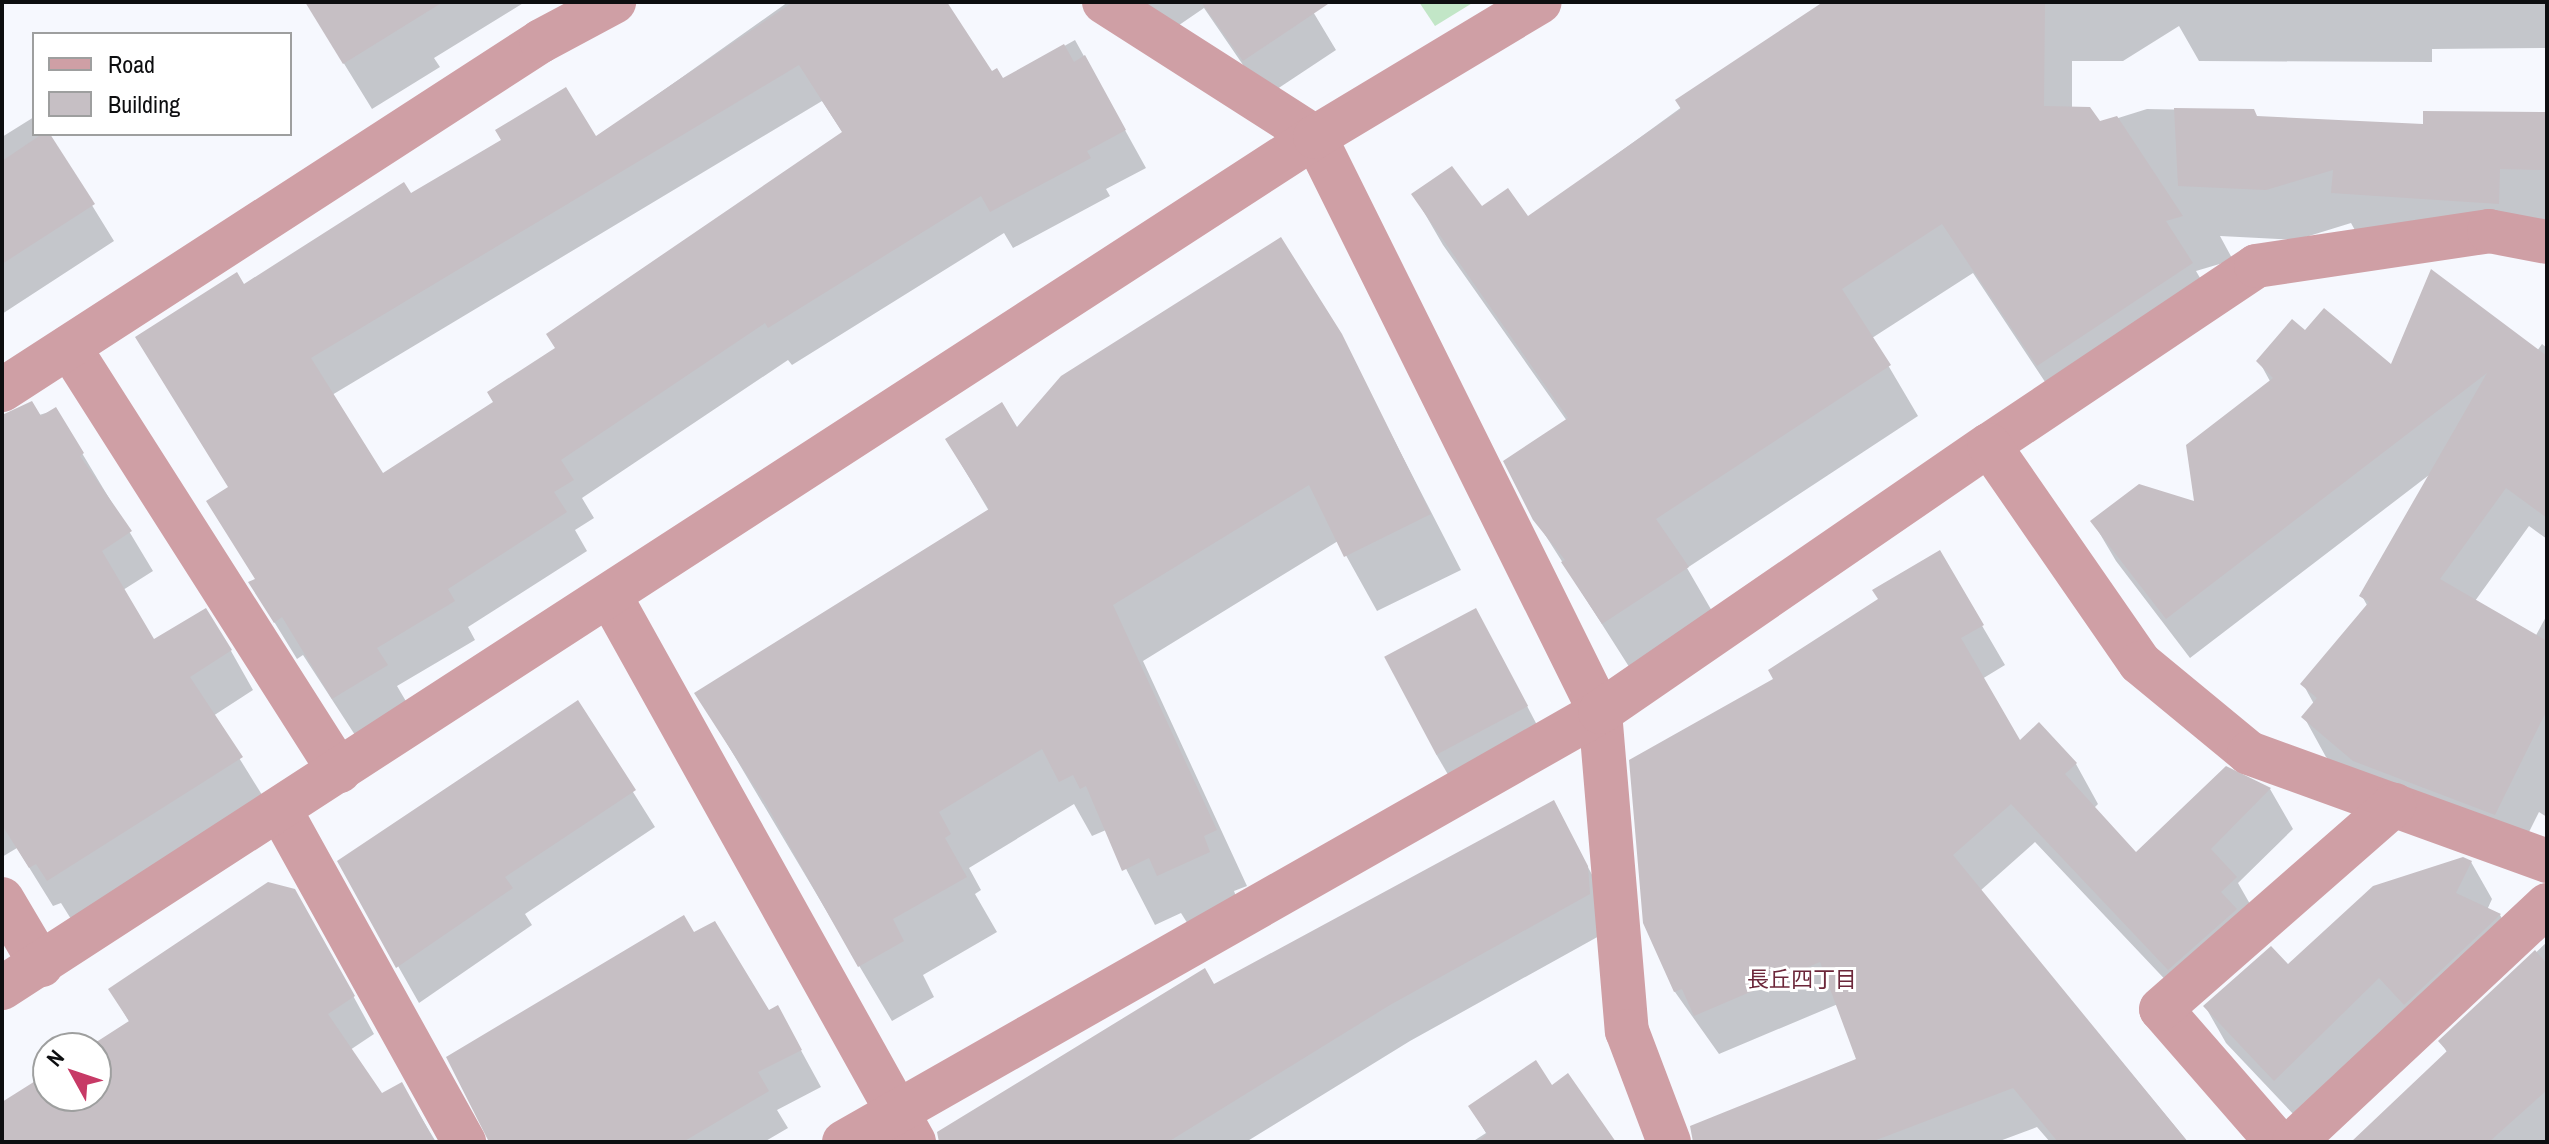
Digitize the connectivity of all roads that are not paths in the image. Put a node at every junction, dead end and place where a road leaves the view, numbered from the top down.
1 (614, 2) edge
2 (1104, 2) edge
3 (1540, 2) edge
4 (1315, 137) junction
5 (2547, 242) edge
6 (69, 347) junction
7 (2, 390) edge
8 (1989, 445) junction
9 (610, 596) junction
10 (1600, 712) junction
11 (339, 771) junction
12 (2394, 805) junction
13 (280, 810) junction
14 (2547, 861) edge
15 (2, 899) edge
16 (2547, 905) edge
17 (41, 965) junction
18 (2, 988) edge
19 (906, 1126) edge
20 (464, 1142) edge
21 (844, 1142) edge
22 (1669, 1142) edge
23 (2277, 1142) edge
24 (2294, 1142) edge

1 - 6 street
2 - 4 street
3 - 4 street
4 - 9 street
4 - 10 street
5 - 8 street
6 - 7 street
6 - 11 street
8 - 10 street
8 - 12 street
9 - 11 street
9 - 19 street
10 - 19 street
10 - 22 street
11 - 13 street
12 - 14 street
12 - 23 street
13 - 17 street
13 - 20 street
15 - 17 street
16 - 24 street
17 - 18 street
19 - 21 street

